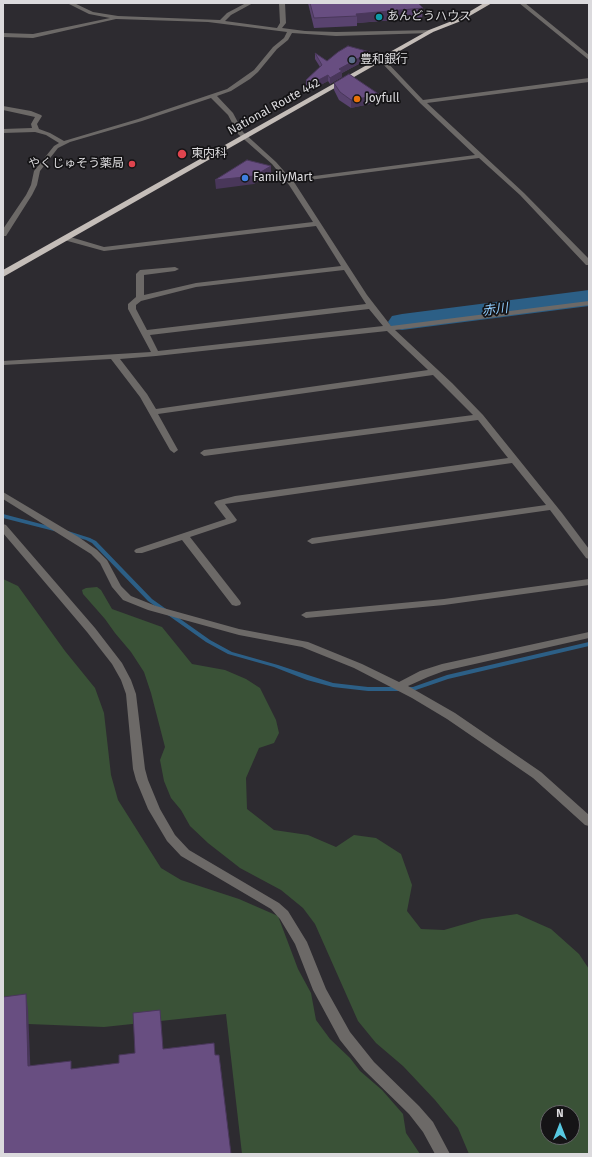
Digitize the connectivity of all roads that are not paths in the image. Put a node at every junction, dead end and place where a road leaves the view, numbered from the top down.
1 (70, 3) edge
2 (250, 3) edge
3 (282, 3) edge
4 (489, 3) edge
5 (522, 3) edge
6 (454, 13) dead end
7 (118, 18) junction
8 (222, 21) junction
9 (278, 30) junction
10 (290, 31) junction
11 (431, 31) junction
12 (3, 35) edge
13 (589, 58) edge
14 (382, 60) junction
15 (589, 80) edge
16 (213, 96) junction
17 (422, 102) junction
18 (3, 108) edge
19 (36, 130) junction
20 (3, 131) edge
21 (244, 138) junction
22 (63, 143) junction
23 (479, 156) junction
24 (289, 181) junction
25 (318, 224) junction
26 (3, 234) edge
27 (67, 238) junction
28 (589, 263) edge
29 (174, 268) dead end
30 (345, 268) junction
31 (3, 274) edge
32 (140, 298) junction
33 (589, 303) edge
34 (371, 306) junction
35 (388, 328) junction
36 (145, 333) junction
37 (156, 354) junction
38 (114, 357) junction
39 (3, 363) edge
40 (434, 372) junction
41 (154, 412) junction
42 (480, 417) junction
43 (174, 450) dead end
44 (204, 454) dead end
45 (515, 460) junction
46 (3, 495) edge
47 (552, 507) junction
48 (3, 527) edge
49 (184, 536) junction
50 (312, 540) dead end
51 (139, 551) dead end
52 (589, 556) edge
53 (589, 582) edge
54 (236, 604) dead end
55 (306, 615) dead end
56 (589, 635) edge
57 (398, 686) junction
58 (589, 822) edge
59 (443, 1154) edge

1 - 7 street
2 - 8 street
3 - 9 street
4 - 11 highway, National Route 442
5 - 13 street
6 - 11 highway, National Route 442
7 - 8 street
7 - 12 street
8 - 9 street
9 - 10 street
10 - 11 street
10 - 16 street
11 - 14 highway, National Route 442
14 - 17 street
14 - 21 highway, National Route 442
15 - 17 street
16 - 21 street
16 - 22 street
17 - 23 street
18 - 19 street
19 - 20 street
19 - 22 street
21 - 24 street
21 - 27 highway, National Route 442
22 - 26 street
23 - 24 street
23 - 28 street
24 - 25 street
25 - 27 street
25 - 30 street
27 - 31 highway, National Route 442
29 - 32 street
30 - 32 street
30 - 34 street
32 - 36 street
33 - 35 street
34 - 35 street
34 - 36 street
35 - 37 street
35 - 40 street
36 - 37 street
37 - 38 street
38 - 39 street
38 - 41 street
40 - 41 street
40 - 42 street
41 - 43 street
42 - 44 street
42 - 45 street
45 - 47 street
45 - 49 street
46 - 57 street
47 - 50 street
47 - 52 street
48 - 59 street
49 - 51 street
49 - 54 street
53 - 55 street
56 - 57 street
57 - 58 street

